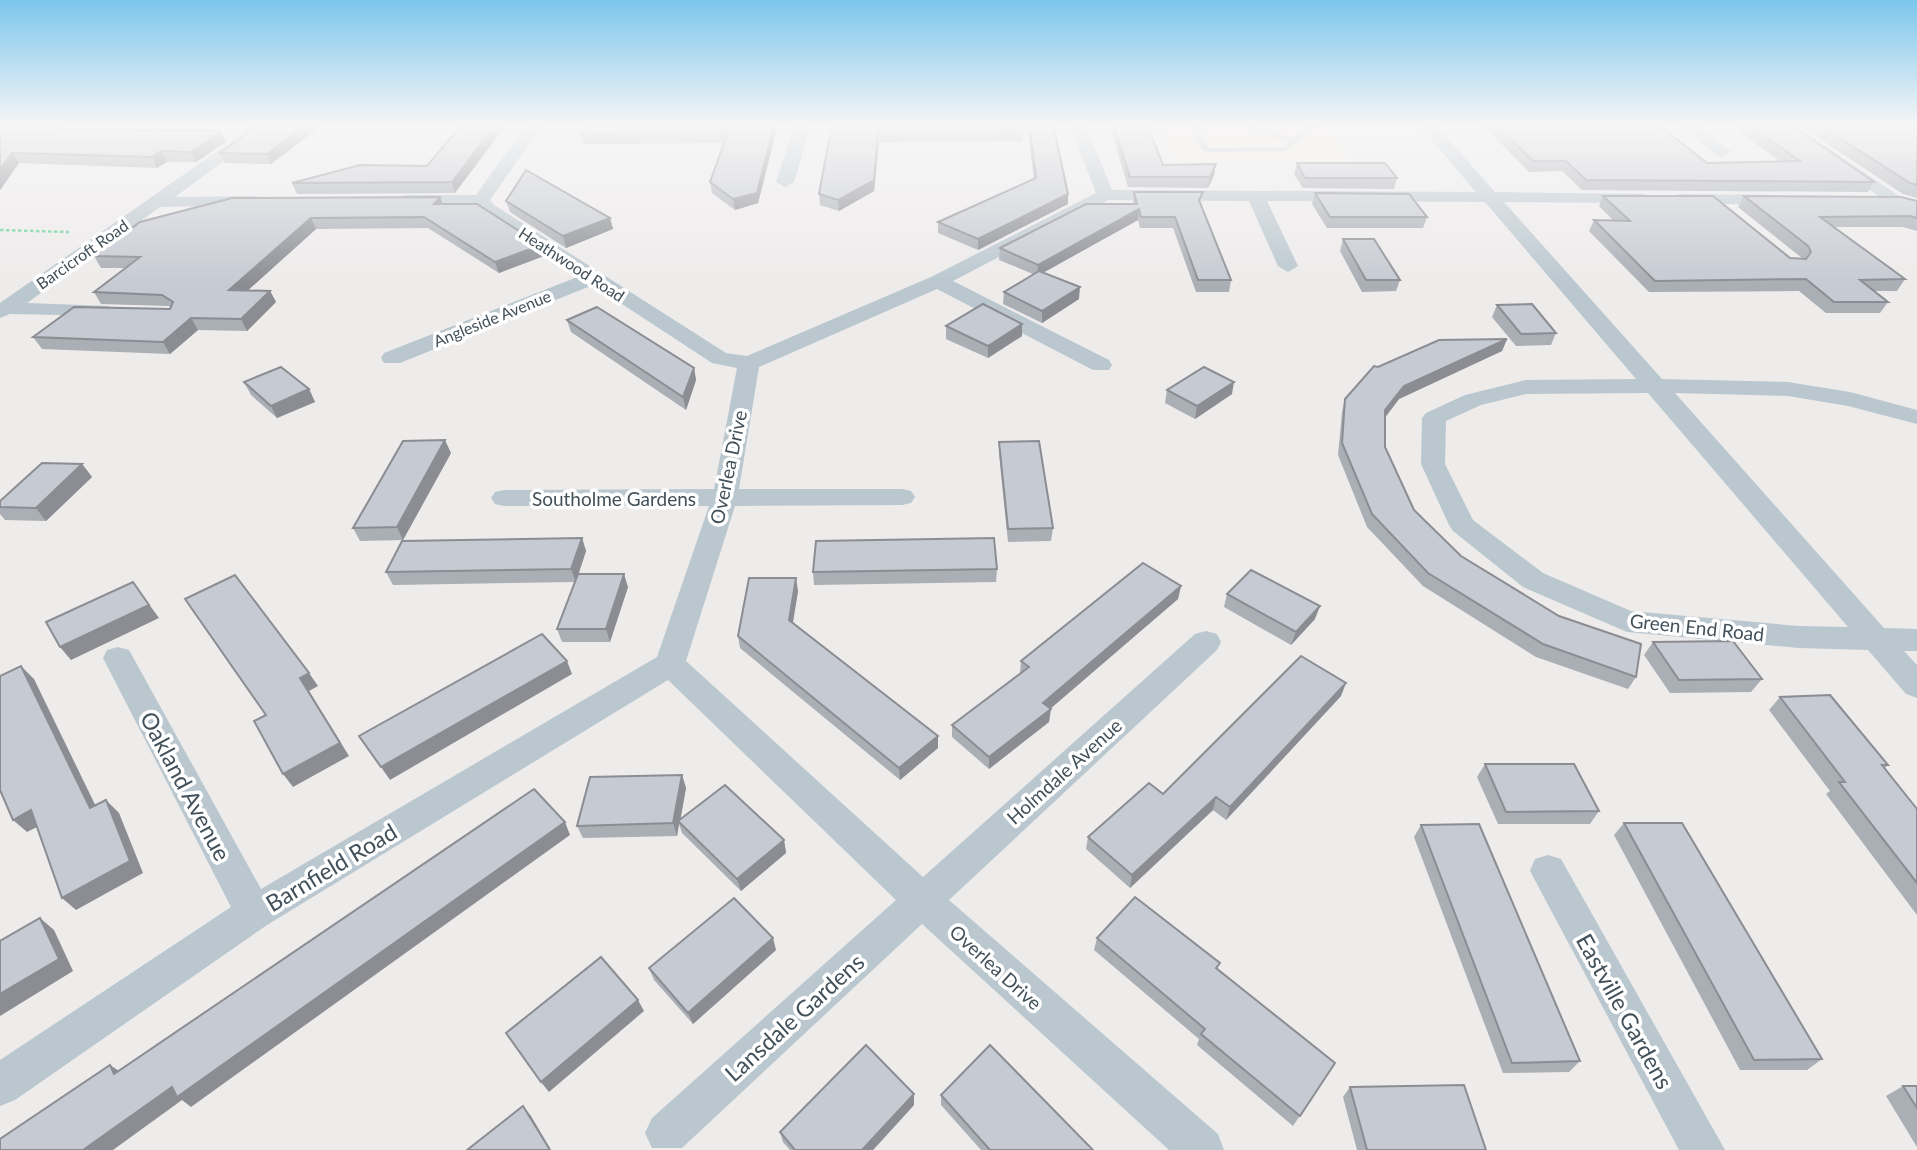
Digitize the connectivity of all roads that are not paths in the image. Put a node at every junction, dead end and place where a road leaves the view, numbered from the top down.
1 (190, 178) edge
2 (497, 178) edge
3 (786, 178) edge
4 (1098, 178) edge
5 (1473, 178) edge
6 (1862, 178) edge
7 (785, 182) dead end
8 (1105, 195) junction
9 (1255, 195) junction
10 (1489, 196) junction
11 (386, 200) edge
12 (481, 200) junction
13 (1715, 200) junction
14 (1799, 200) edge
15 (1868, 200) edge
16 (1896, 200) junction
17 (278, 201) edge
18 (156, 202) junction
19 (1917, 206) edge
20 (1734, 216) edge
21 (1288, 266) dead end
22 (593, 278) junction
23 (938, 281) junction
24 (3, 310) edge
25 (127, 313) edge
26 (391, 358) dead end
27 (749, 363) junction
28 (1101, 365) dead end
29 (1653, 386) junction
30 (1917, 417) edge
31 (725, 497) junction
32 (902, 497) dead end
33 (504, 498) dead end
34 (1877, 640) junction
35 (1917, 640) edge
36 (1206, 642) dead end
37 (118, 658) dead end
38 (670, 664) junction
39 (1917, 686) edge
40 (1548, 871) dead end
41 (922, 900) junction
42 (254, 913) junction
43 (0, 1084) edge
44 (667, 1133) dead end
45 (1202, 1150) edge
46 (1703, 1150) edge

1 - 18 street, Barcicroft Road
2 - 12 street
3 - 7 street
4 - 8 street
5 - 10 street
6 - 16 street
8 - 9 street
8 - 23 street
9 - 10 street
9 - 21 street
10 - 13 street
10 - 29 street
11 - 12 street
12 - 22 street, Heathwood Road
13 - 14 street
13 - 20 street
15 - 16 street
16 - 19 street
17 - 18 street
18 - 24 street, Barcicroft Road
22 - 26 street, Angleside Avenue
22 - 27 street, Heathwood Road
23 - 27 street
23 - 28 street
24 - 25 street
27 - 31 street, Overlea Drive
29 - 30 street, Green End Road
29 - 34 street
29 - 34 street, Green End Road
31 - 32 street, Southolme Gardens
31 - 33 street, Southolme Gardens
31 - 38 street, Overlea Drive
34 - 35 street, Green End Road
34 - 39 street
36 - 41 street, Holmdale Avenue
37 - 42 street, Oakland Avenue
38 - 41 street, Overlea Drive
38 - 42 street, Barnfield Road
40 - 46 street, Eastville Gardens
41 - 44 street, Lansdale Gardens
41 - 45 street, Overlea Drive
42 - 43 street, Barnfield Road

